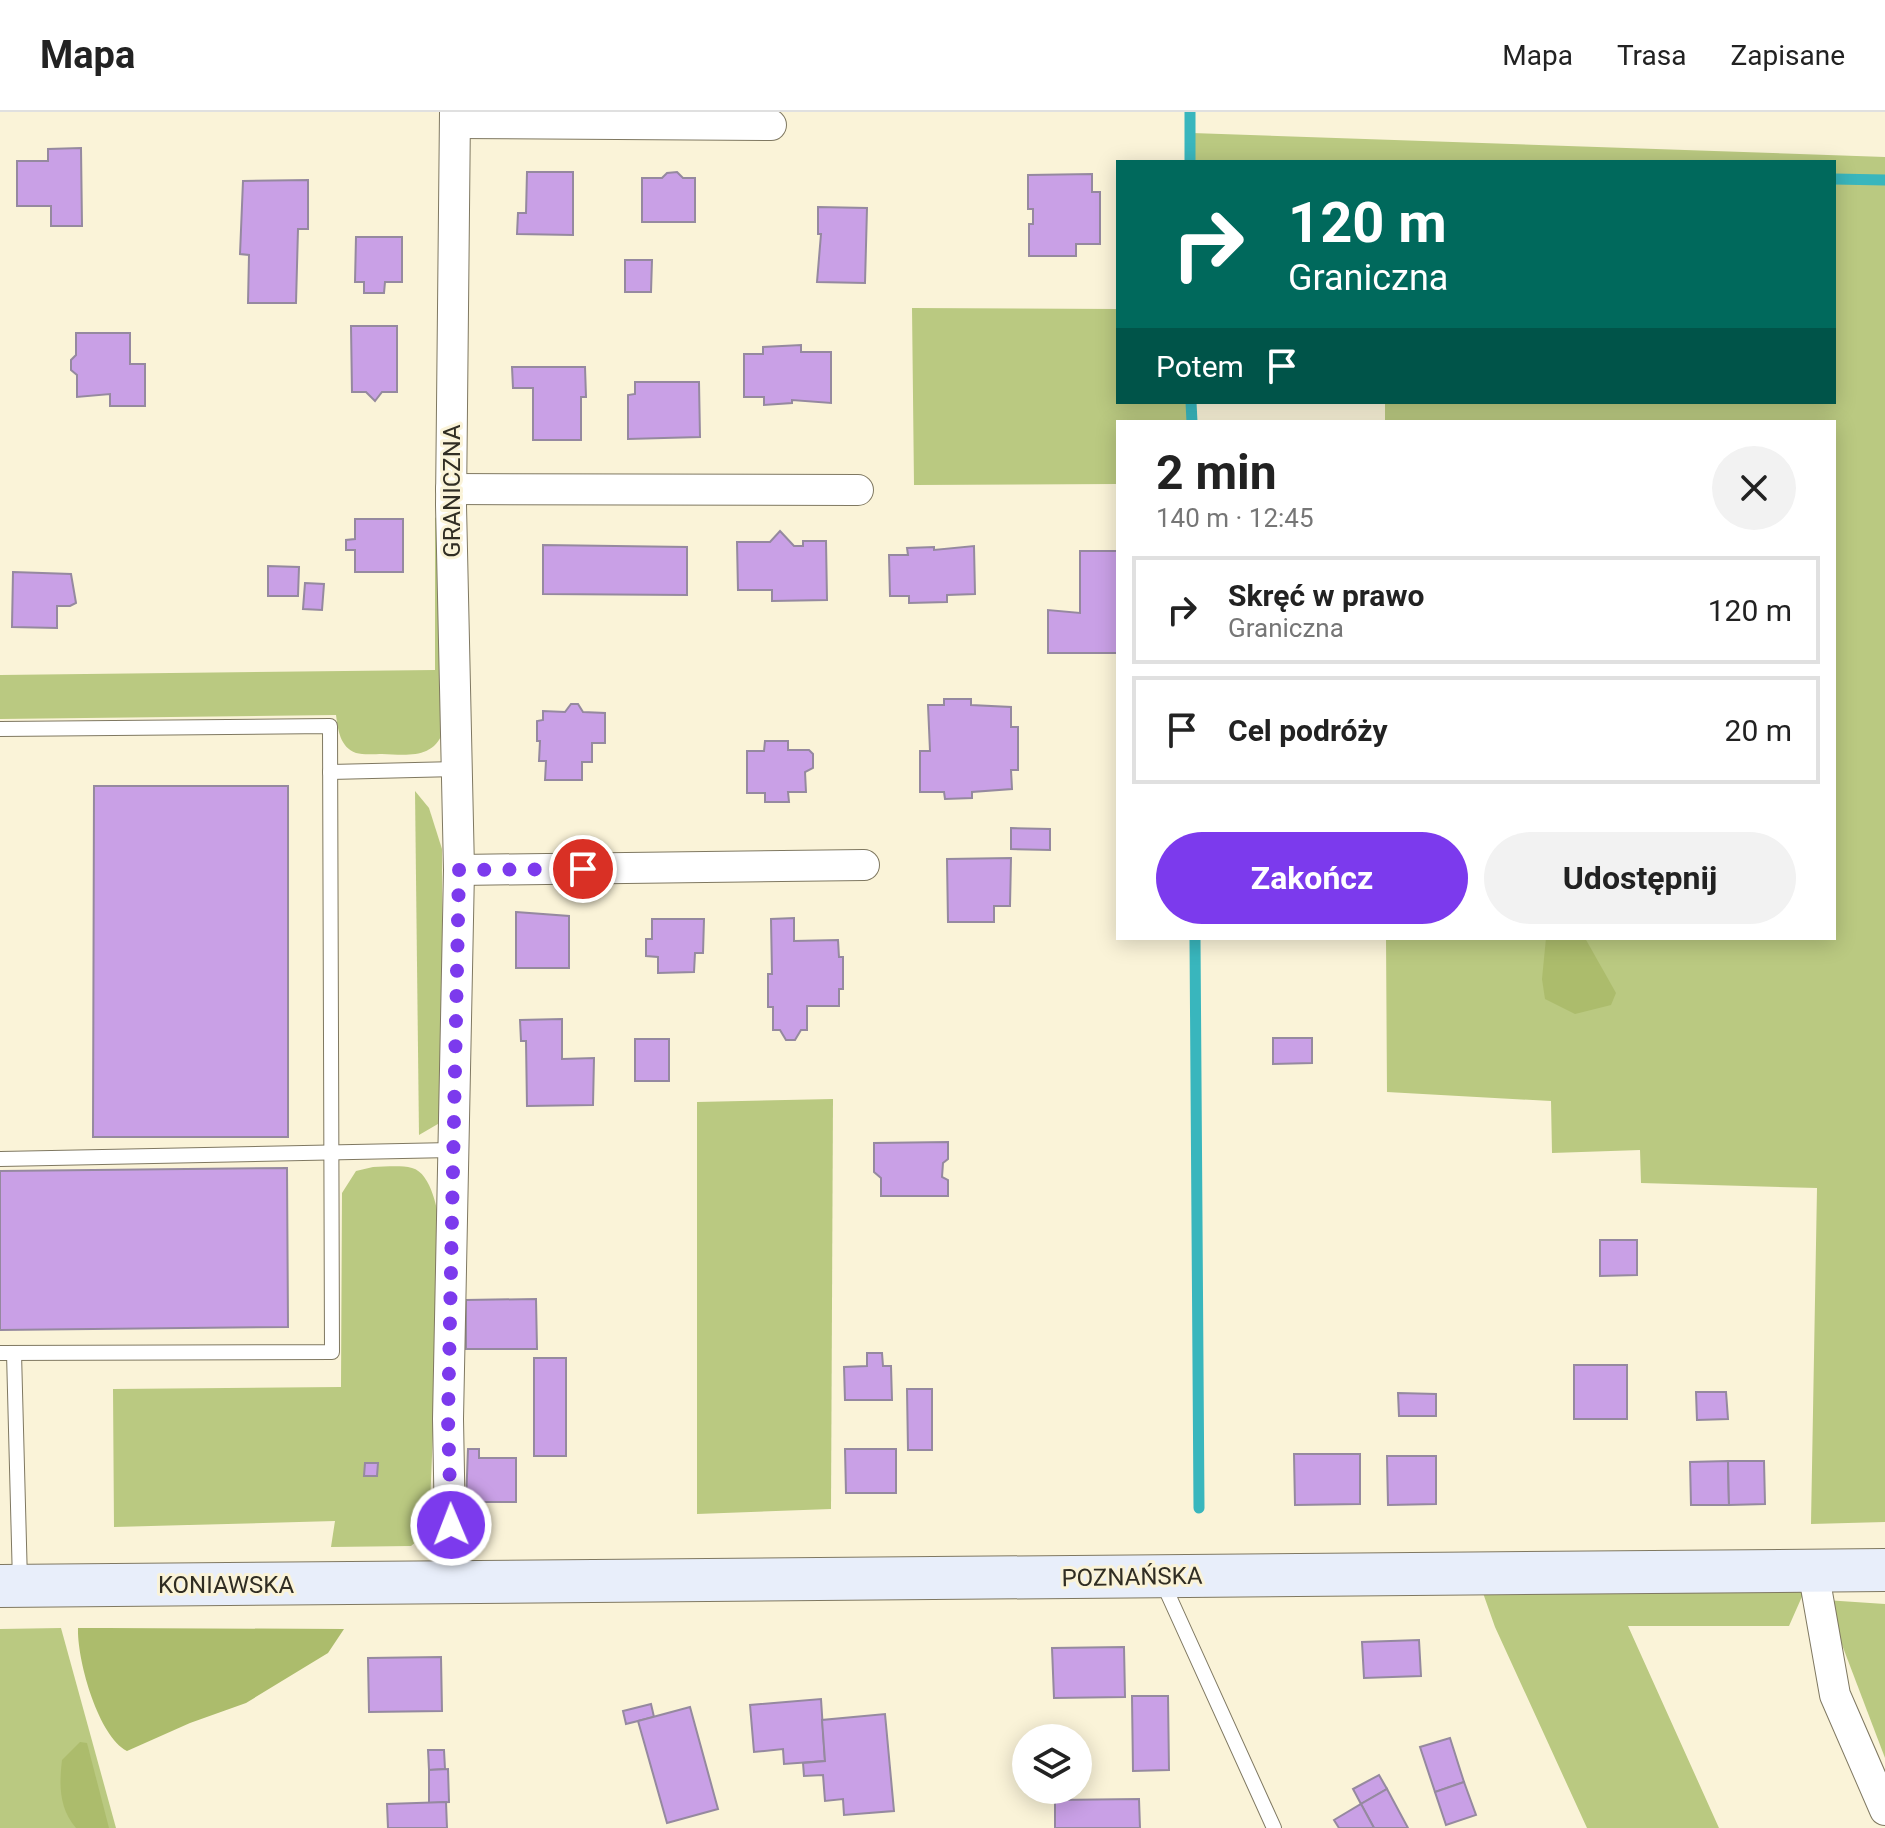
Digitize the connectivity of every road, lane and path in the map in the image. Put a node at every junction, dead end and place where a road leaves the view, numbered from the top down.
1 (455, 117) edge
2 (771, 125) dead end
3 (451, 489) junction
4 (858, 490) dead end
5 (0, 729) edge
6 (457, 769) junction
7 (330, 772) junction
8 (864, 865) dead end
9 (459, 870) junction
10 (452, 1150) junction
11 (331, 1153) junction
12 (0, 1159) edge
13 (7, 1353) edge
14 (1813, 1570) junction
15 (1885, 1570) edge
16 (1160, 1577) junction
17 (451, 1583) junction
18 (10, 1586) edge
19 (1885, 1810) edge
20 (1274, 1828) edge

1 - 2 street
1 - 3 street, GRANICZNA
3 - 4 street
3 - 6 street, GRANICZNA
5 - 7 lane
6 - 7 lane
6 - 9 street, GRANICZNA
7 - 11 lane
8 - 9 street
9 - 10 street, GRANICZNA
10 - 11 lane
10 - 17 street, GRANICZNA
11 - 12 lane
11 - 13 lane
13 - 18 lane
14 - 15 main road, POZNAŃSKA
14 - 16 main road, POZNAŃSKA
14 - 19 street
16 - 17 main road, POZNAŃSKA
16 - 20 lane
17 - 18 main road, KONIAWSKA

